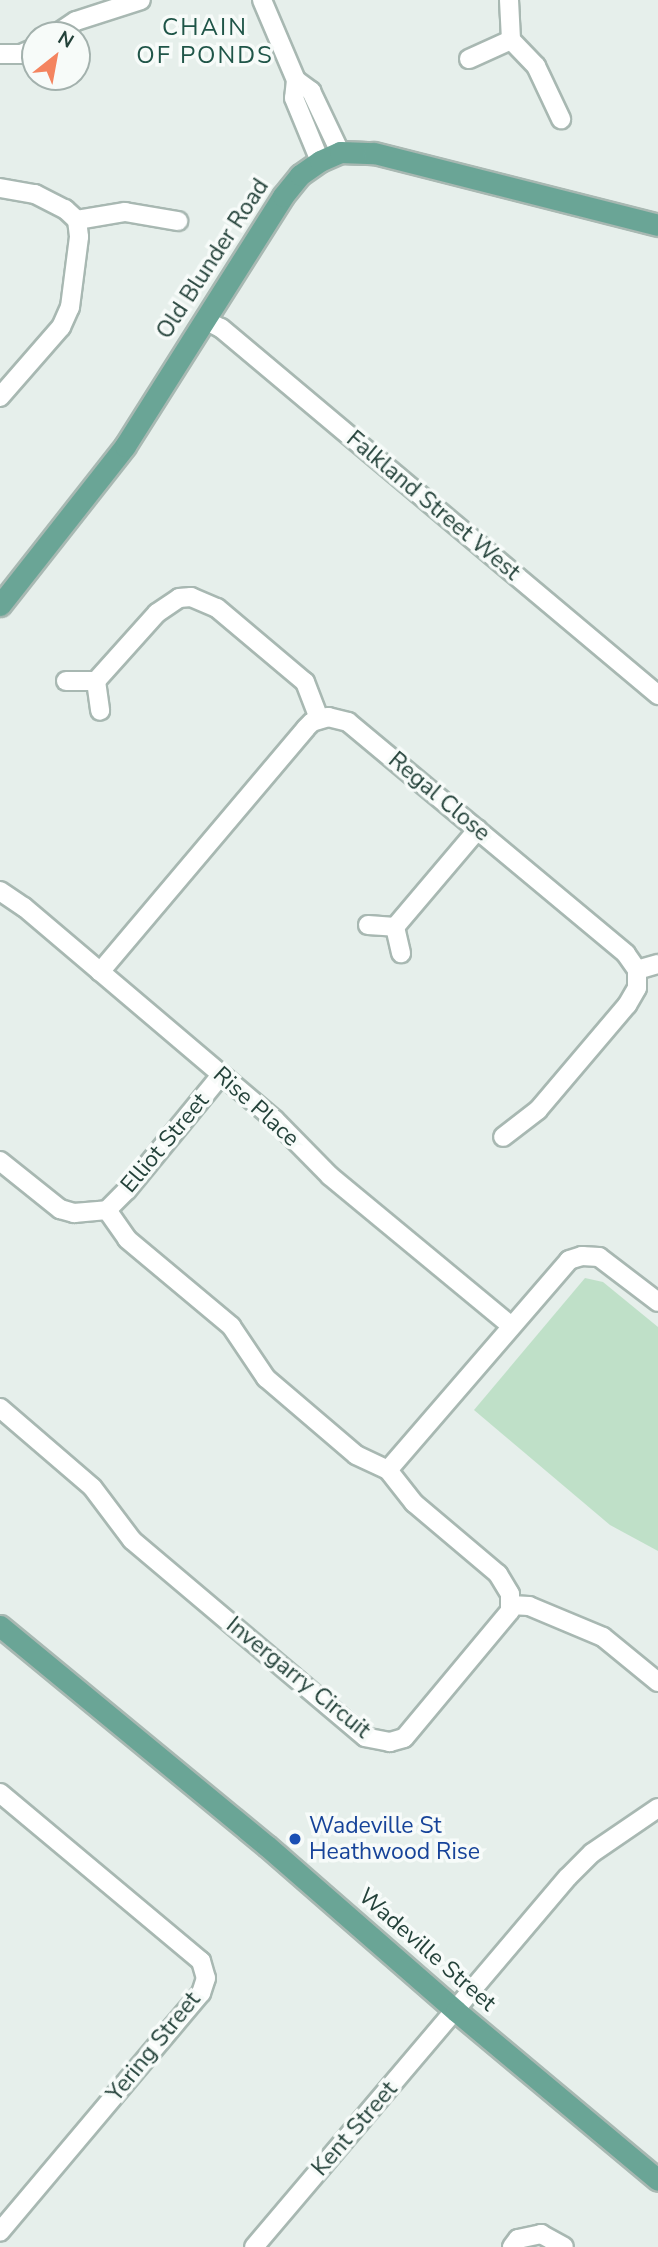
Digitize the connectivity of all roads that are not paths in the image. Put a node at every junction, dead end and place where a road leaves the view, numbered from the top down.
1 (141, 0) edge
2 (262, 0) edge
3 (509, 0) edge
4 (76, 21) edge
5 (511, 40) junction
6 (0, 54) edge
7 (21, 54) edge
8 (469, 59) dead end
9 (296, 79) junction
10 (561, 120) dead end
11 (340, 152) junction
12 (320, 160) junction
13 (0, 188) edge
14 (77, 220) junction
15 (178, 221) dead end
16 (658, 225) edge
17 (205, 320) junction
18 (0, 397) edge
19 (0, 605) edge
20 (66, 681) dead end
21 (96, 681) junction
22 (658, 695) edge
23 (100, 711) dead end
24 (319, 719) junction
25 (478, 829) junction
26 (0, 891) edge
27 (368, 925) dead end
28 (395, 928) junction
29 (401, 953) dead end
30 (658, 964) edge
31 (637, 970) junction
32 (100, 972) junction
33 (221, 1075) junction
34 (503, 1138) dead end
35 (0, 1161) edge
36 (107, 1210) junction
37 (657, 1298) edge
38 (510, 1325) junction
39 (0, 1408) edge
40 (388, 1470) junction
41 (510, 1605) junction
42 (0, 1626) edge
43 (658, 1682) edge
44 (0, 1793) edge
45 (658, 1808) edge
46 (456, 2011) junction
47 (658, 2180) edge
48 (0, 2232) edge
49 (254, 2247) edge
50 (512, 2247) edge
51 (564, 2247) edge

1 - 4 street
2 - 9 street
3 - 5 street
5 - 8 street
5 - 10 street
6 - 7 street
9 - 11 street
9 - 12 street
11 - 12 main road, Old Blunder Road
11 - 16 main road, Old Blunder Road
12 - 17 main road, Old Blunder Road
13 - 14 street
14 - 15 street
14 - 18 street
17 - 19 main road, Old Blunder Road
17 - 22 street, Falkland Street West
20 - 21 street
21 - 23 street
21 - 24 street
24 - 25 street, Regal Close
24 - 32 street
25 - 28 street
25 - 31 street, Regal Close
26 - 32 street, Rise Place
27 - 28 street
28 - 29 street
30 - 31 street
31 - 34 street
32 - 33 street, Rise Place
33 - 36 street, Elliot Street
33 - 38 street, Rise Place
35 - 36 street
36 - 40 street
37 - 38 street
38 - 40 street
39 - 41 street, Invergarry Circuit
40 - 41 street
41 - 43 street
42 - 46 main road, Wadeville Street
44 - 48 street, Yering Street
45 - 46 street, Kent Street
46 - 47 main road, Wadeville Street
46 - 49 street, Kent Street
50 - 51 street

